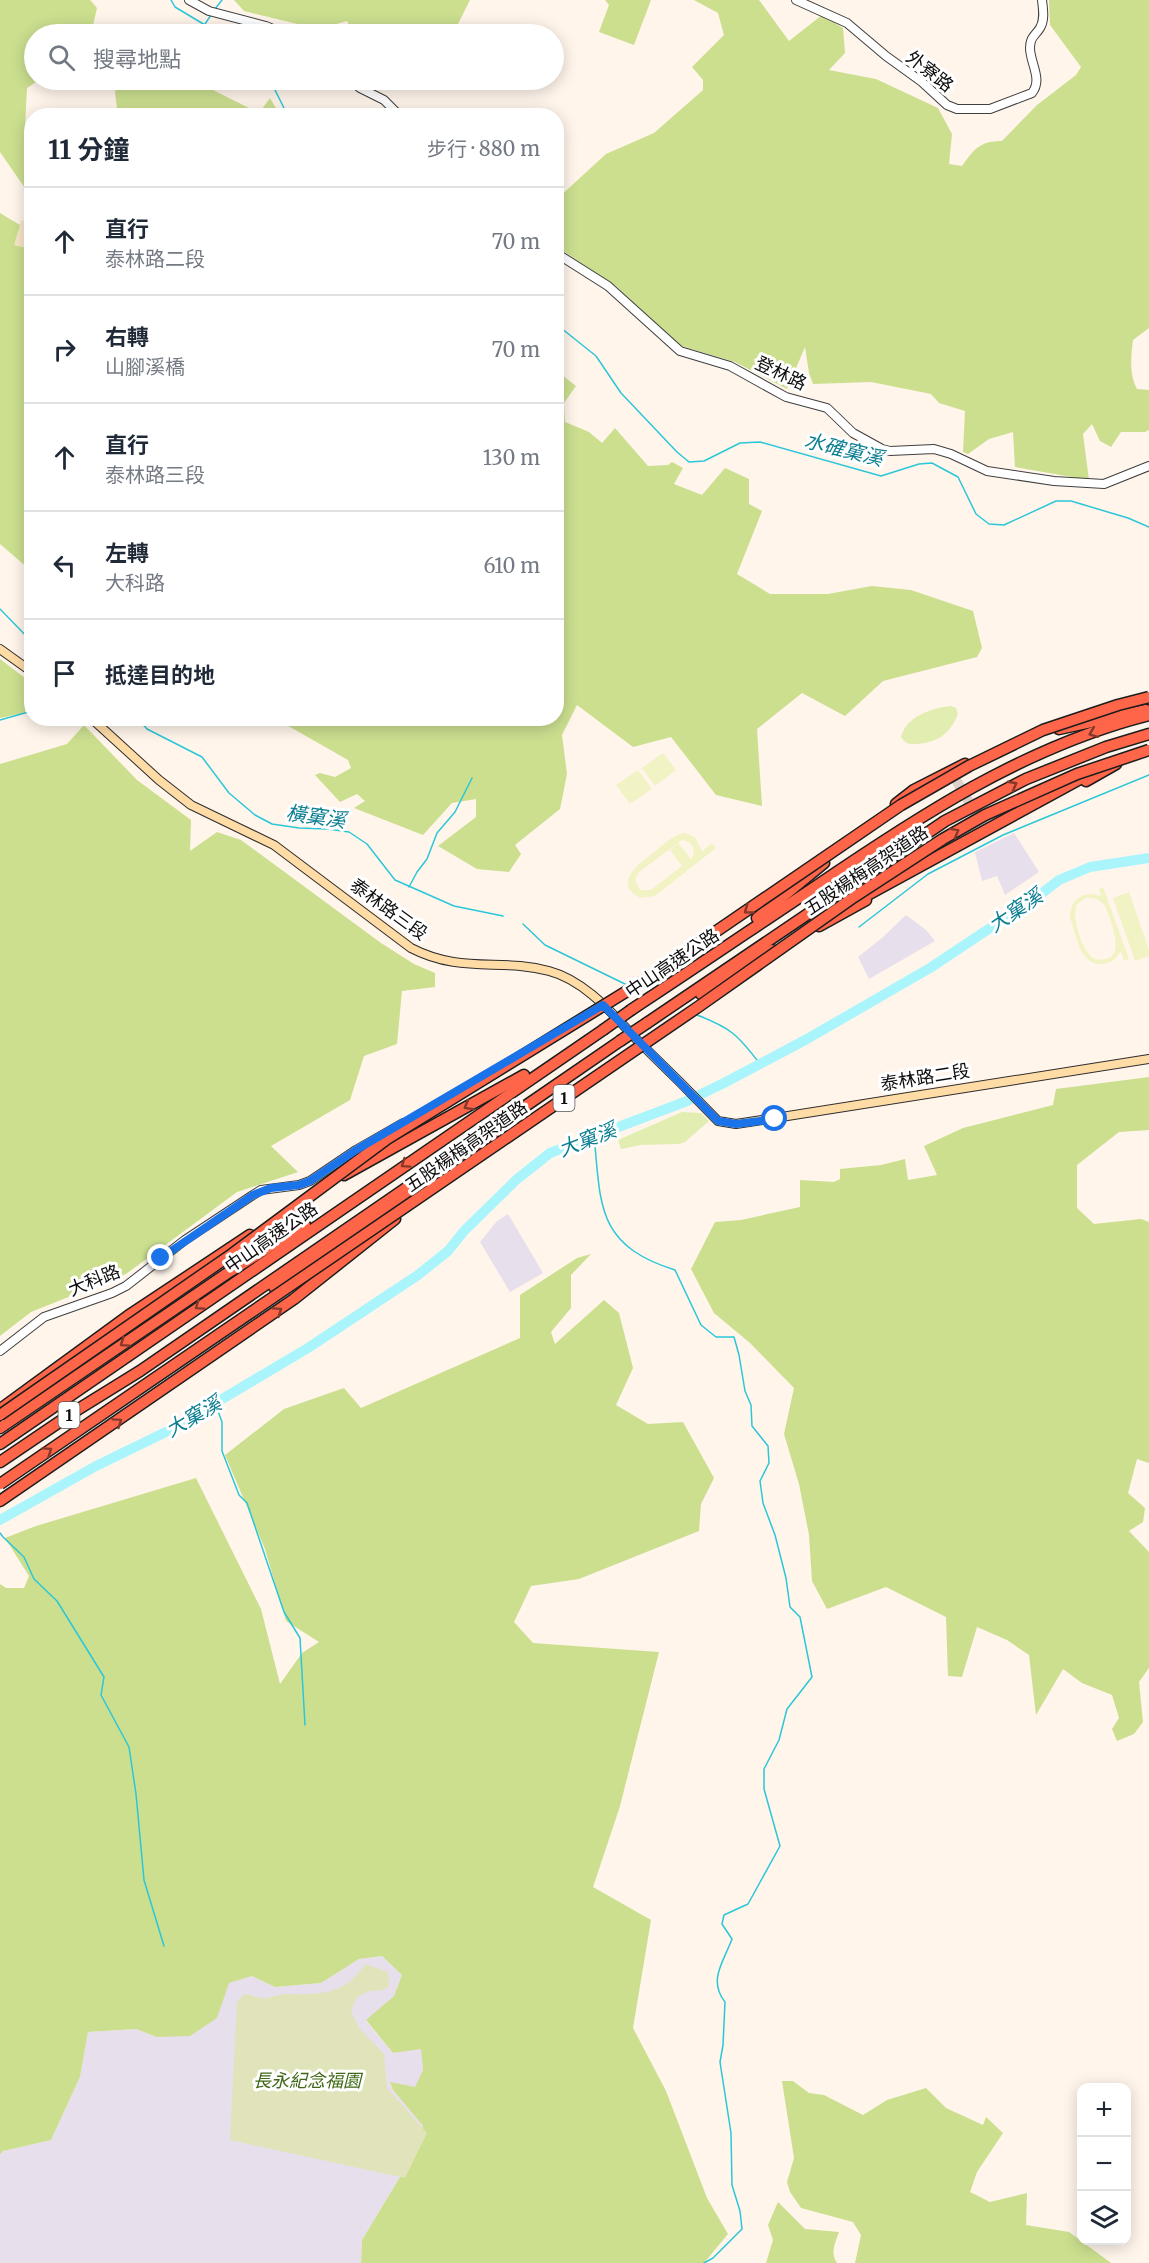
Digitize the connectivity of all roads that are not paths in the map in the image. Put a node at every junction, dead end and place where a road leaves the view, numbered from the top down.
1 (189, 0) edge
2 (796, 0) edge
3 (1042, 0) edge
4 (258, 24) edge
5 (364, 90) edge
6 (392, 108) edge
7 (564, 258) edge
8 (1149, 466) edge
9 (0, 649) edge
10 (24, 666) edge
11 (1149, 697) edge
12 (1149, 709) edge
13 (1149, 715) edge
14 (100, 726) edge
15 (1149, 734) edge
16 (1149, 747) edge
17 (977, 816) tunnel mouth
18 (985, 830) junction
19 (717, 953) junction
20 (697, 997) junction
21 (603, 1005) junction
22 (649, 1025) junction
23 (622, 1043) junction
24 (575, 1048) junction
25 (1149, 1059) edge
26 (710, 1113) joint
27 (494, 1136) junction
28 (369, 1190) junction
29 (0, 1351) edge
30 (140, 1371) junction
31 (0, 1409) edge
32 (0, 1415) edge
33 (77, 1418) junction
34 (0, 1428) edge
35 (0, 1444) edge
36 (0, 1462) edge
37 (0, 1471) edge
38 (0, 1484) edge
39 (0, 1502) edge

1 - 4 street
2 - 3 street, 外寮路
5 - 6 street
7 - 8 street, 登林路
9 - 10 main road
11 -> 32 highway, 五股楊梅高架道路 / 1, bridge
12 - 19 highway
13 -> 19 highway, 中山高速公路 / 1
14 - 21 main road, 泰林路三段
22 -> 15 highway, 中山高速公路 / 1
16 - 18 highway
16 - 20 highway
38 -> 16 highway, 五股楊梅高架道路 / 1, bridge
17 - 18 highway
18 - 20 highway
19 - 24 highway, 中山高速公路 / 1, bridge
20 - 22 highway
21 - 26 main road, 泰林路三段
21 - 29 street, 大科路
22 - 23 highway, 中山高速公路 / 1, bridge
23 - 27 highway
23 - 30 highway, 中山高速公路 / 1
24 -> 28 highway, 中山高速公路 / 1
24 -> 31 highway
25 - 26 main road, 泰林路二段
27 - 33 highway
39 -> 27 highway
28 -> 34 highway
28 -> 35 highway, 中山高速公路 / 1
30 - 33 highway
30 - 36 highway, 中山高速公路 / 1
33 - 37 highway

